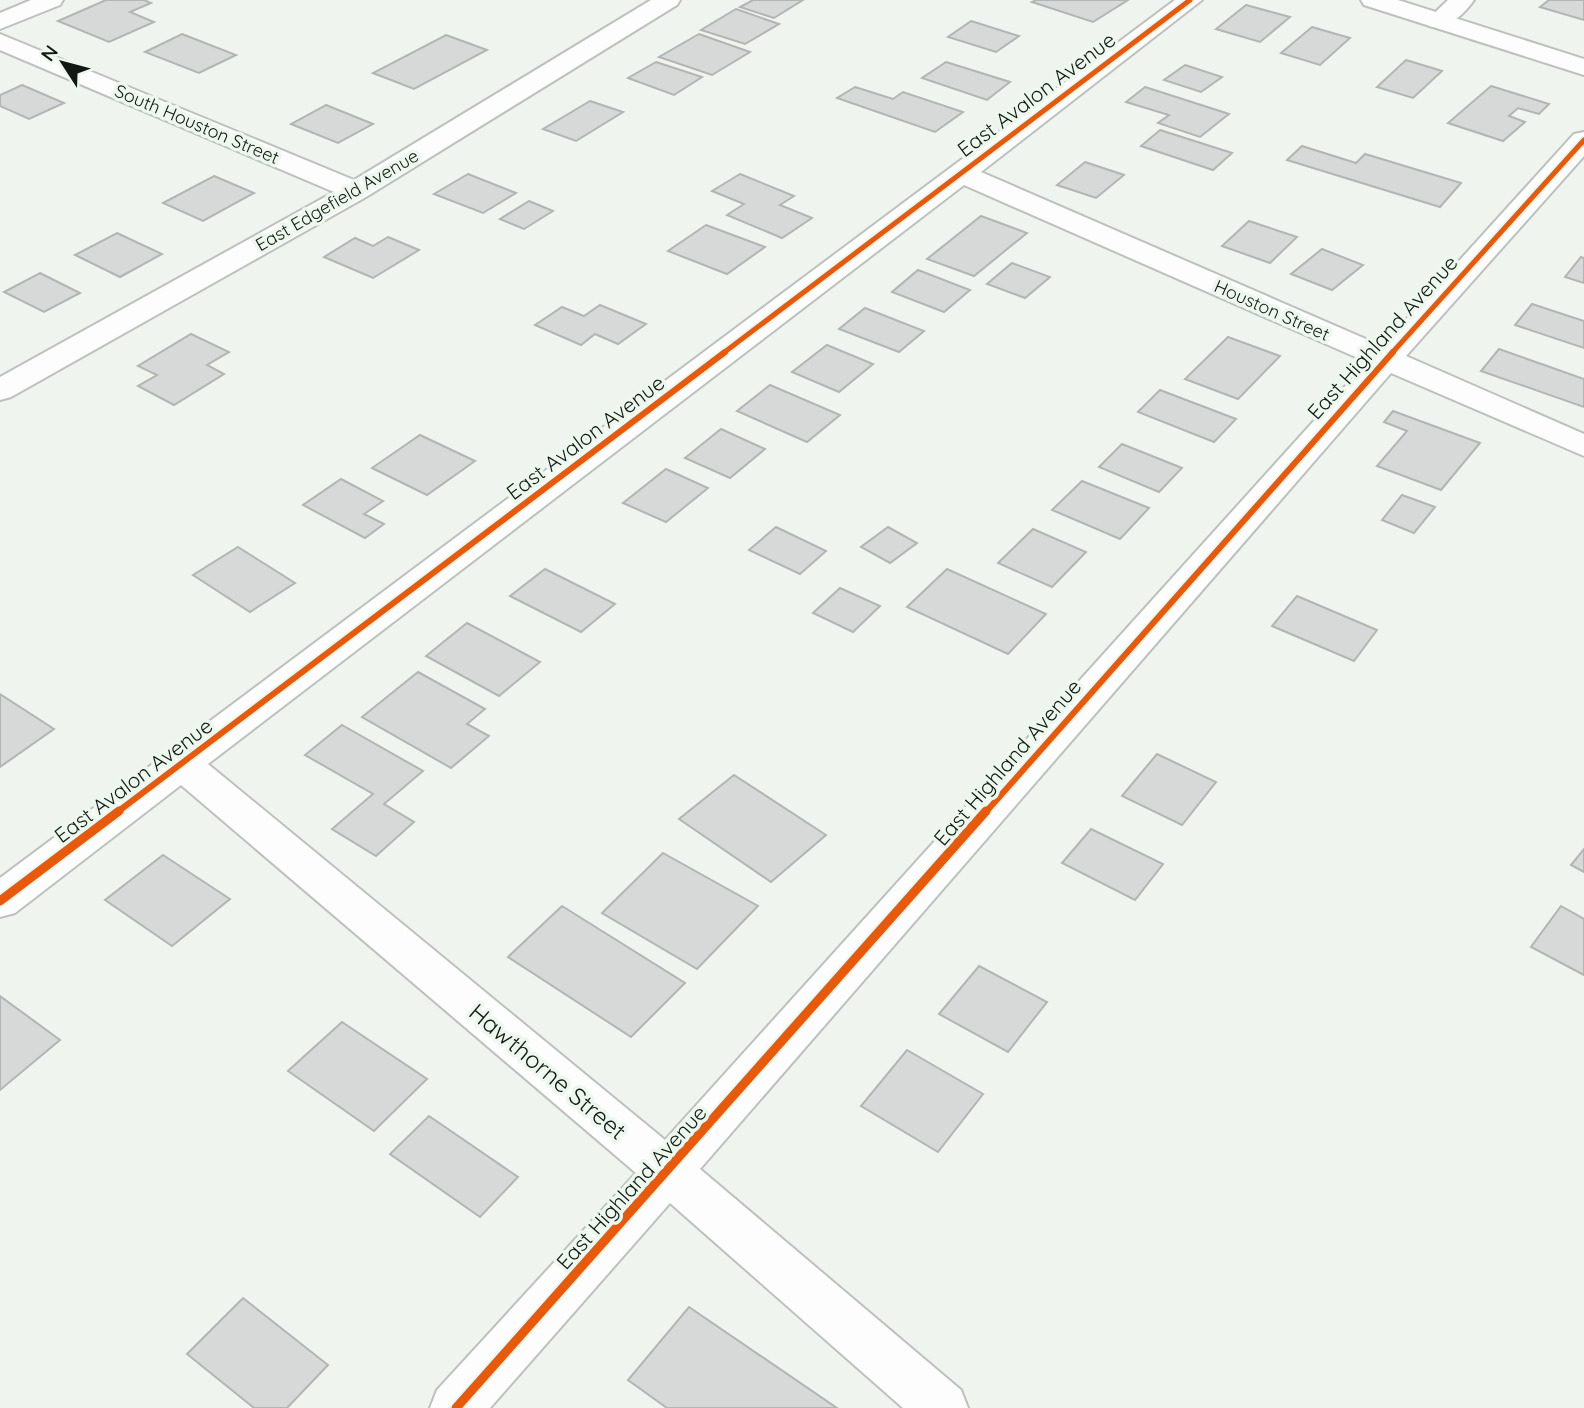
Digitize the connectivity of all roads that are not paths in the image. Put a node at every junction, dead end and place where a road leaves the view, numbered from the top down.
1 (51, 0) edge
2 (668, 0) edge
3 (1190, 0) edge
4 (1373, 0) edge
5 (1462, 0) edge
6 (1438, 21) junction
7 (0, 22) edge
8 (6, 49) edge
9 (1584, 67) edge
10 (1584, 140) edge
11 (961, 173) junction
12 (356, 191) junction
13 (1384, 360) junction
14 (0, 390) edge
15 (1584, 446) edge
16 (183, 765) junction
17 (0, 901) edge
18 (669, 1172) junction
19 (456, 1408) edge
20 (943, 1408) edge

1 - 7 street
2 - 12 street, East Edgefield Avenue
3 - 11 street, East Avalon Avenue
4 - 6 street
5 - 6 street
6 - 9 street
8 - 12 street, South Houston Street
10 - 13 street, East Highland Avenue
11 - 13 street, Houston Street
11 - 16 street, East Avalon Avenue
12 - 14 street, East Edgefield Avenue
13 - 15 street, Houston Street
13 - 18 street, East Highland Avenue
16 - 17 street, East Avalon Avenue
16 - 18 street, Hawthorne Street
18 - 19 street, East Highland Avenue
18 - 20 street, Hawthorne Street

